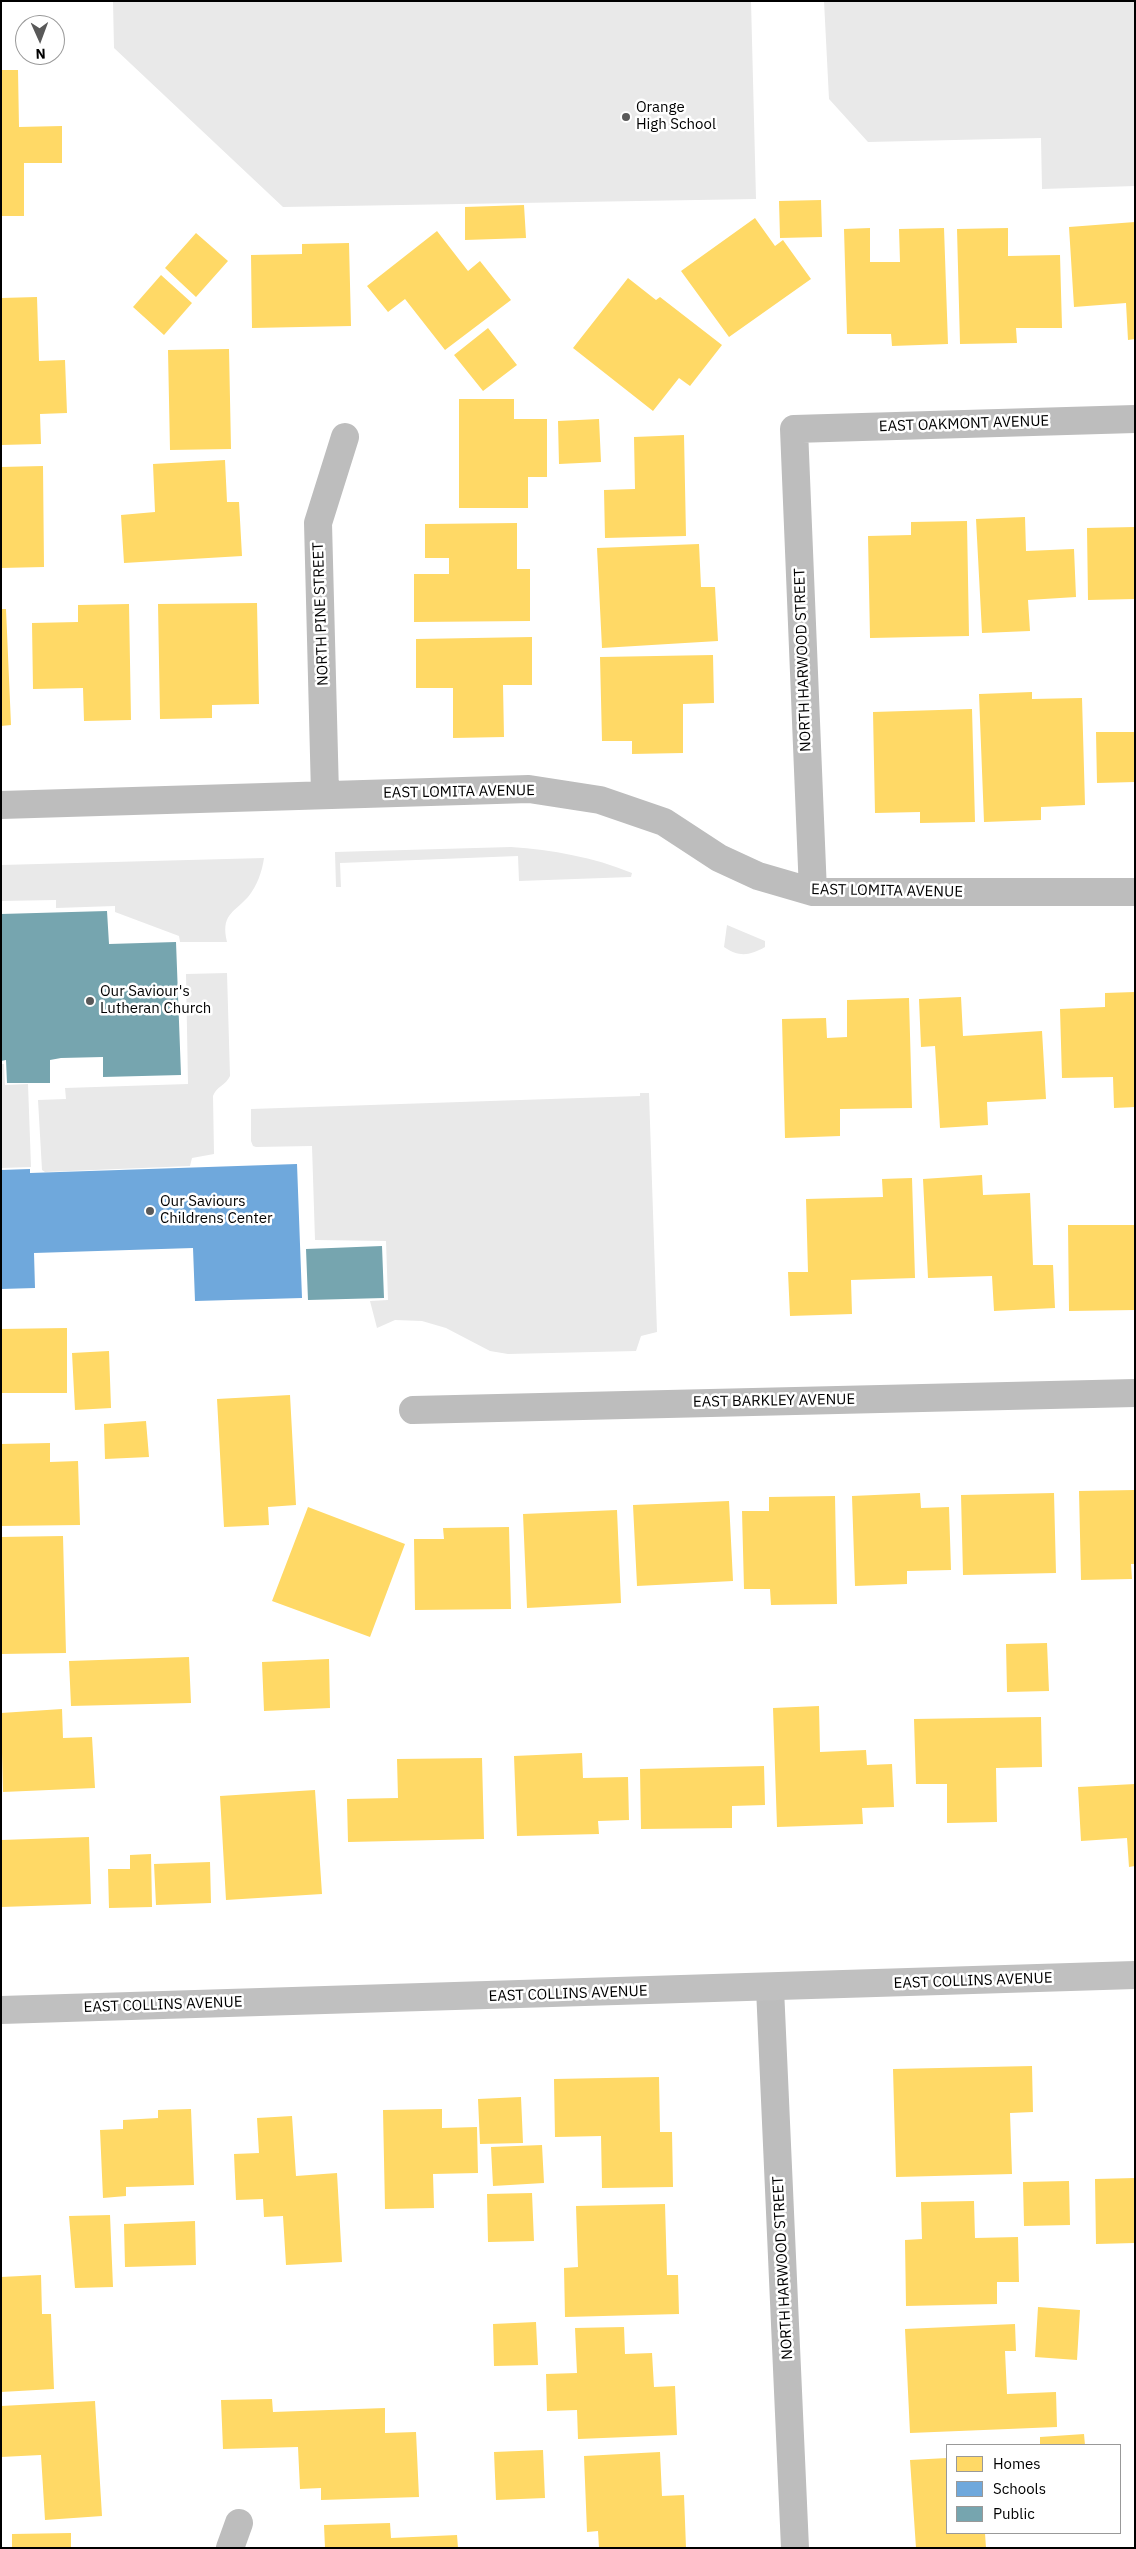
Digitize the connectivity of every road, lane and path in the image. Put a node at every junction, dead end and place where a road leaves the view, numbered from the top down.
1 (1135, 419) edge
2 (794, 429) joint
3 (344, 437) dead end
4 (326, 794) junction
5 (1, 805) edge
6 (813, 892) junction
7 (1135, 892) edge
8 (1135, 1394) edge
9 (413, 1410) dead end
10 (1135, 1975) edge
11 (770, 1988) junction
12 (1, 2010) edge
13 (795, 2548) edge

1 - 2 street, EAST OAKMONT AVENUE
2 - 6 street, NORTH HARWOOD STREET
3 - 4 street, NORTH PINE STREET
4 - 5 street, EAST LOMITA AVENUE
4 - 6 street, EAST LOMITA AVENUE
6 - 7 street, EAST LOMITA AVENUE
8 - 9 street, EAST BARKLEY AVENUE
10 - 11 street, EAST COLLINS AVENUE
11 - 12 street, EAST COLLINS AVENUE
11 - 13 street, NORTH HARWOOD STREET

